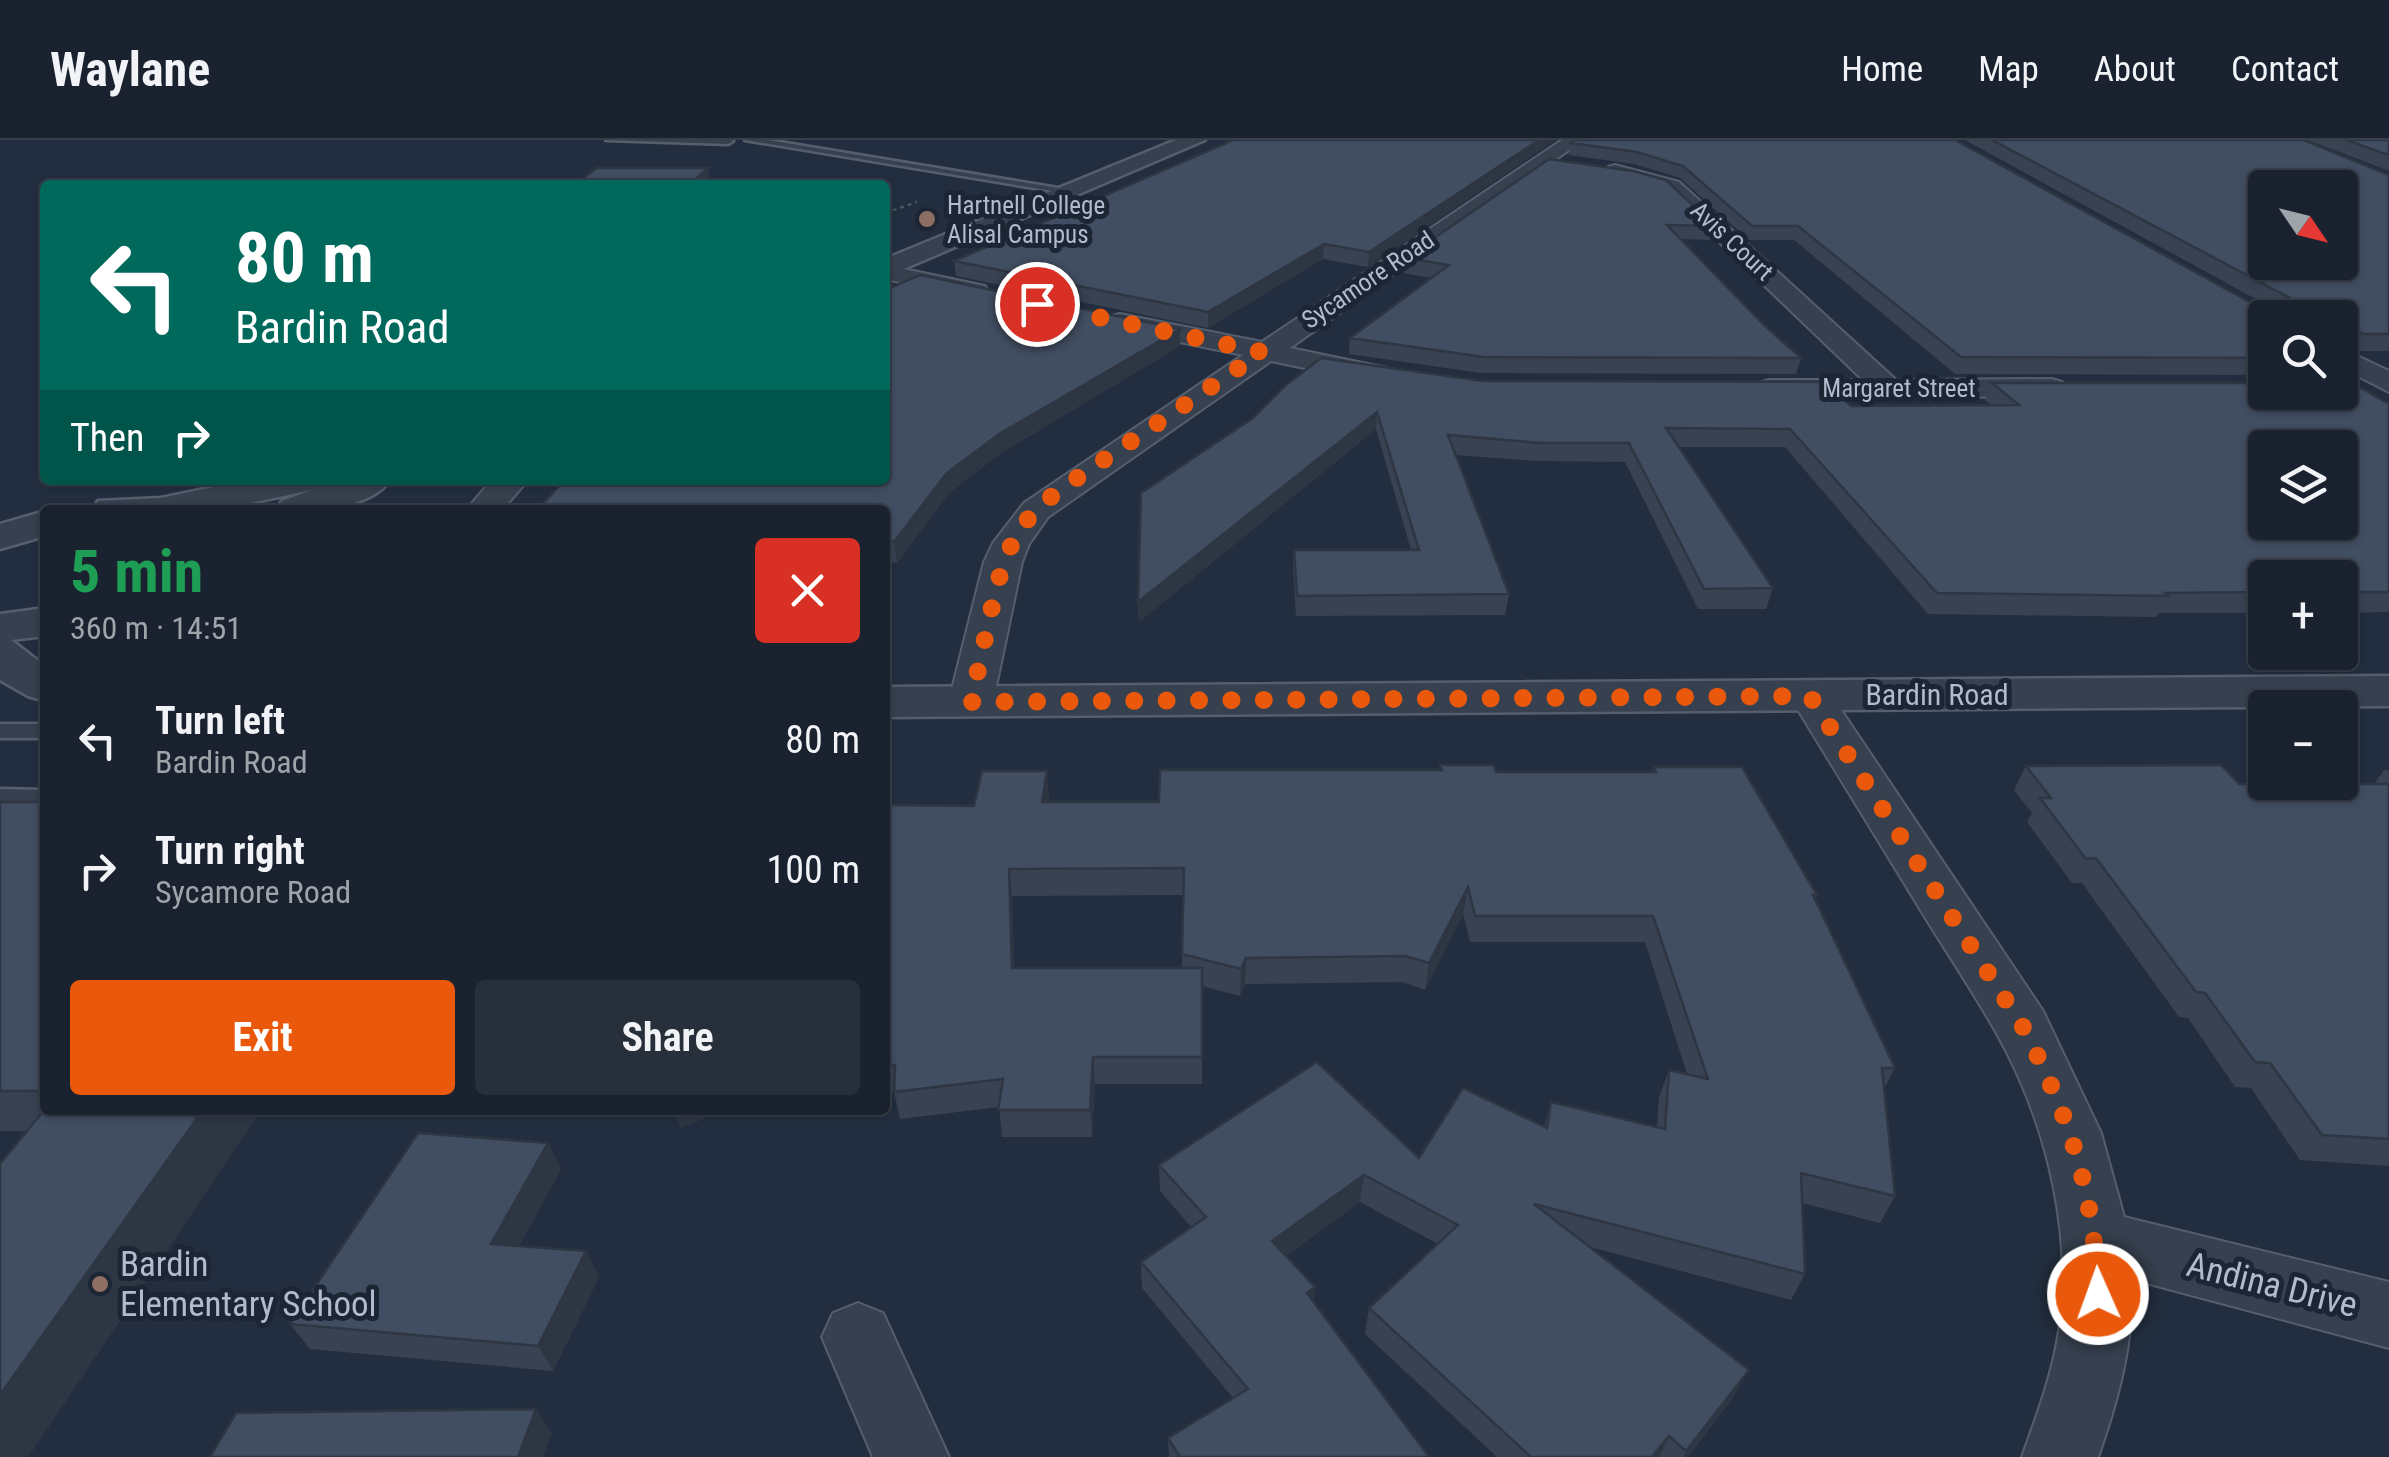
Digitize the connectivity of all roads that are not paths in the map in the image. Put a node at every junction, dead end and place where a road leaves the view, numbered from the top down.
1 (611, 140) edge
2 (652, 140) edge
3 (750, 140) edge
4 (1194, 140) edge
5 (728, 141) edge
6 (1568, 159) edge
7 (1072, 191) junction
8 (890, 269) edge
9 (890, 272) edge
10 (999, 296) edge
11 (1094, 316) edge
12 (1262, 352) junction
13 (2358, 367) edge
14 (1413, 379) edge
15 (2389, 385) edge
16 (2358, 387) edge
17 (1888, 388) junction
18 (2086, 388) edge
19 (1749, 389) edge
20 (281, 485) edge
21 (358, 485) edge
22 (506, 485) edge
23 (187, 505) edge
24 (308, 505) edge
25 (488, 505) edge
26 (40, 525) edge
27 (0, 537) edge
28 (40, 623) edge
29 (0, 628) edge
30 (0, 652) edge
31 (40, 683) edge
32 (2389, 690) edge
33 (1810, 696) junction
34 (890, 702) edge
35 (971, 702) junction
36 (0, 731) edge
37 (40, 731) edge
38 (0, 796) edge
39 (40, 798) edge
40 (2096, 1240) junction
41 (2389, 1315) edge
42 (858, 1337) dead end
43 (911, 1457) edge
44 (2060, 1457) edge

1 - 2 lane
2 - 5 lane
3 - 7 lane
4 - 7 street
6 - 12 street, Sycamore Road
6 - 17 street, Avis Court
7 - 8 street
9 - 10 street
11 - 12 street
12 - 14 street
12 - 35 street, Sycamore Road
13 - 15 street
15 - 16 street
17 - 18 street, Margaret Street
17 - 19 street, Margaret Street
20 - 23 street
21 - 24 street
22 - 25 street
26 - 27 street
28 - 29 street
30 - 31 street
32 - 33 street, Bardin Road
33 - 35 street, Bardin Road
33 - 40 street
34 - 35 street, Bardin Road
36 - 37 lane
38 - 39 lane
40 - 41 street, Andina Drive
40 - 44 street
42 - 43 street

